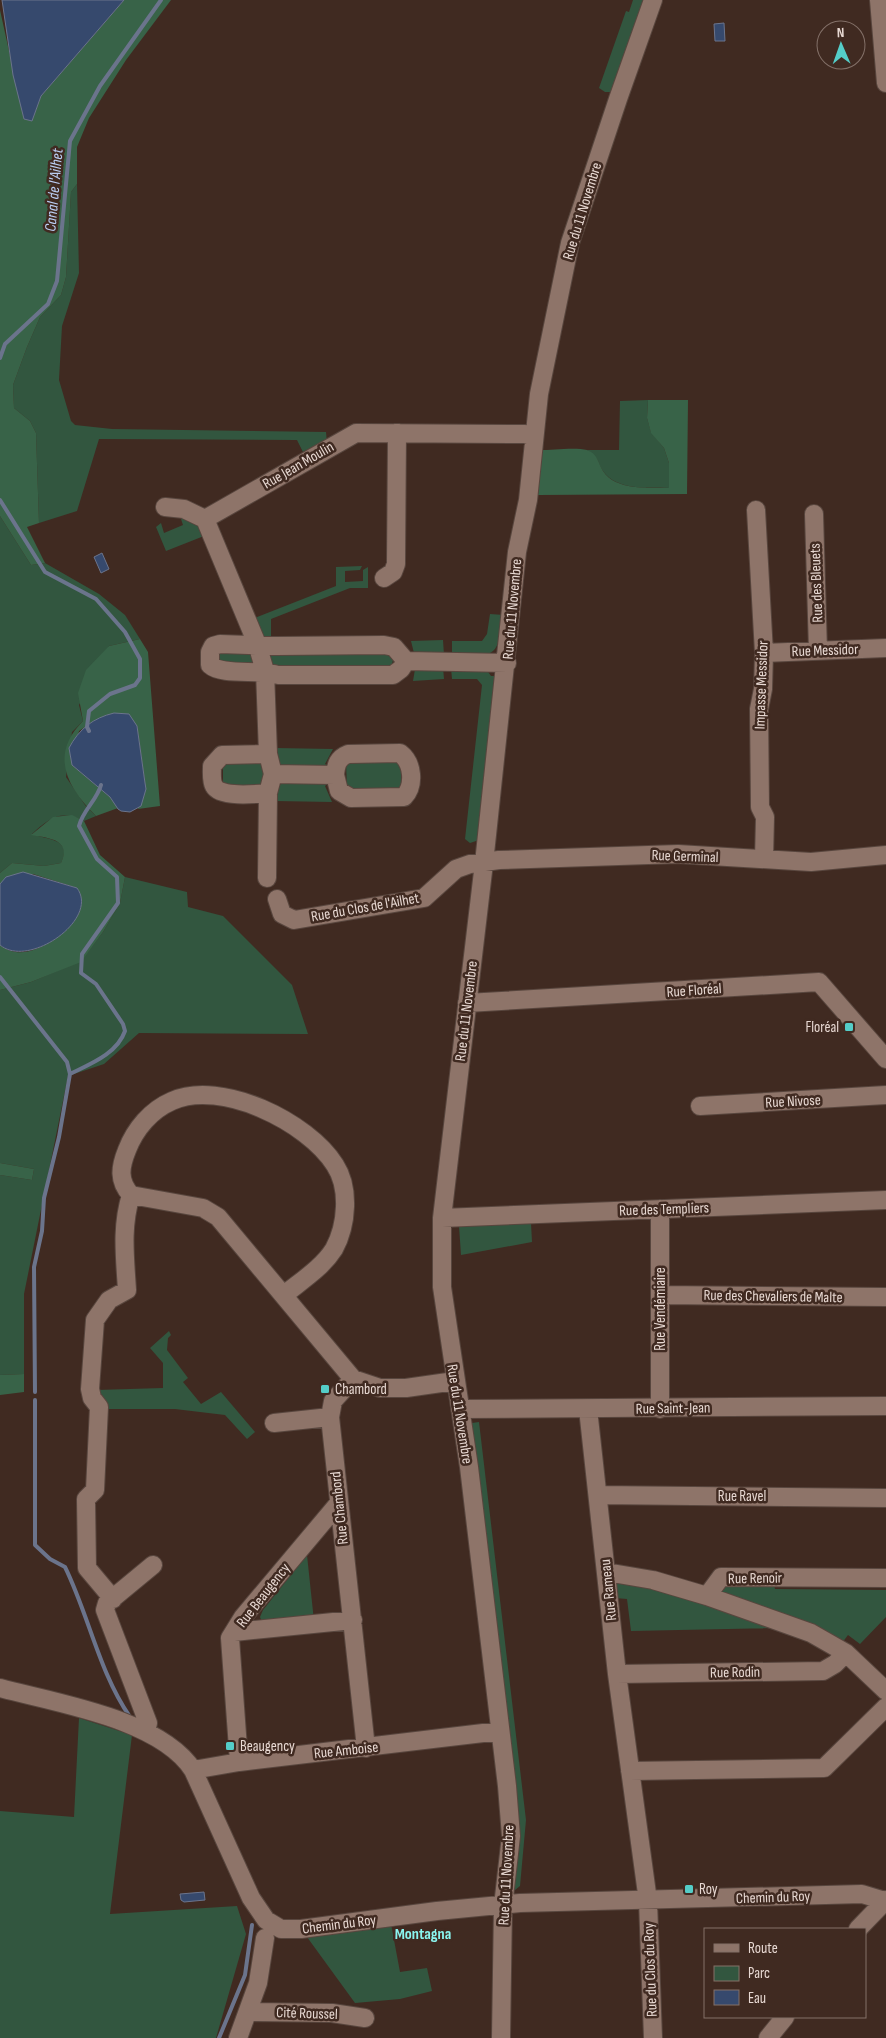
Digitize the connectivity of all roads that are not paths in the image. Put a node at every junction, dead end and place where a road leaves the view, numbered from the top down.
1 (653, 0) edge
2 (879, 0) edge
3 (886, 83) edge
4 (397, 433) junction
5 (534, 437) junction
6 (165, 507) dead end
7 (756, 510) dead end
8 (814, 514) dead end
9 (205, 519) junction
10 (384, 578) dead end
11 (257, 644) junction
12 (886, 648) edge
13 (818, 651) junction
14 (764, 653) junction
15 (406, 661) junction
16 (506, 663) junction
17 (265, 671) junction
18 (268, 754) junction
19 (273, 774) junction
20 (335, 775) dead end
21 (268, 792) junction
22 (886, 856) edge
23 (764, 859) junction
24 (484, 863) junction
25 (267, 878) dead end
26 (278, 899) dead end
27 (467, 1003) junction
28 (886, 1059) edge
29 (886, 1095) edge
30 (700, 1106) dead end
31 (131, 1195) junction
32 (886, 1200) edge
33 (660, 1209) junction
34 (442, 1218) junction
35 (284, 1295) junction
36 (660, 1295) junction
37 (886, 1297) edge
38 (353, 1379) junction
39 (455, 1381) junction
40 (886, 1406) edge
41 (460, 1409) junction
42 (588, 1409) junction
43 (660, 1409) junction
44 (330, 1417) junction
45 (274, 1423) dead end
46 (598, 1495) junction
47 (886, 1498) edge
48 (338, 1504) junction
49 (153, 1565) dead end
50 (606, 1572) junction
51 (886, 1578) edge
52 (708, 1596) junction
53 (113, 1598) junction
54 (353, 1620) junction
55 (234, 1632) junction
56 (846, 1653) junction
57 (617, 1674) junction
58 (0, 1688) edge
59 (886, 1691) edge
60 (886, 1707) edge
61 (146, 1731) junction
62 (500, 1731) junction
63 (366, 1748) junction
64 (239, 1762) junction
65 (193, 1770) junction
66 (630, 1771) junction
67 (885, 1900) edge
68 (648, 1901) junction
69 (503, 1906) junction
70 (859, 1928) edge
71 (265, 1938) dead end
72 (248, 2012) junction
73 (365, 2018) dead end
74 (784, 2018) edge
75 (238, 2038) edge
76 (501, 2038) edge
77 (653, 2038) edge
78 (768, 2038) edge

1 - 5 street, Rue du 11 Novembre
2 - 3 street
4 - 5 street, Rue Jean Moulin
4 - 9 street, Rue Jean Moulin
4 - 10 street
5 - 16 street, Rue du 11 Novembre
6 - 9 street
7 - 14 street, Impasse Messidor
8 - 13 street, Rue des Bleuets
9 - 11 street
11 - 15 street
11 - 17 street
11 - 17 street
12 - 13 street, Rue Messidor
13 - 14 street, Rue Messidor
14 - 23 street, Impasse Messidor
15 - 16 street
15 - 17 street
16 - 24 street, Rue du 11 Novembre
17 - 18 street
18 - 19 street
18 - 21 street
19 - 20 street
19 - 21 street
21 - 25 street
22 - 23 street, Rue Germinal
23 - 24 street, Rue Germinal
24 - 26 street, Rue du Clos de l'Ailhet
24 - 27 street, Rue du 11 Novembre
27 - 28 street, Rue Floréal
27 - 34 street, Rue du 11 Novembre
29 - 30 street, Rue Nivose
31 - 35 street
31 - 35 street
31 - 53 street
32 - 33 street, Rue des Templiers
33 - 34 street, Rue des Templiers
33 - 36 street, Rue Vendémiaire
34 - 39 street, Rue du 11 Novembre
35 - 38 street
36 - 37 street, Rue des Chevaliers de Malte
36 - 43 street, Rue Vendémiaire
38 - 39 street
38 - 44 street, Rue Chambord
39 - 41 street, Rue du 11 Novembre
40 - 43 street, Rue Saint-Jean
41 - 42 street, Rue Saint-Jean
41 - 62 street, Rue du 11 Novembre
42 - 43 street, Rue Saint-Jean
42 - 46 street, Rue Rameau
44 - 45 street
44 - 48 street, Rue Chambord
46 - 47 street, Rue Ravel
46 - 50 street, Rue Rameau
48 - 54 street, Rue Chambord
48 - 55 street, Rue Beaugency
49 - 53 street
50 - 52 street, Rue Renoir
50 - 57 street, Rue Rameau
51 - 52 street, Rue Renoir
52 - 56 street
53 - 61 street
54 - 55 street
54 - 63 street, Rue Chambord
55 - 64 street, Rue Beaugency
56 - 57 street, Rue Rodin
56 - 59 street
57 - 66 street, Rue Rameau
58 - 61 street, Chemin du Roy
60 - 66 street
61 - 65 street, Chemin du Roy
62 - 63 street, Rue Amboise
62 - 69 street, Rue du 11 Novembre
63 - 64 street, Rue Amboise
64 - 65 street, Rue Amboise
65 - 69 street, Chemin du Roy
66 - 68 street, Rue Rameau
67 - 68 street, Chemin du Roy
67 - 70 street
68 - 69 street, Chemin du Roy
68 - 77 street, Rue du Clos du Roy
69 - 76 street, Rue du 11 Novembre
71 - 72 street
72 - 73 street, Cité Roussel
72 - 75 street
74 - 78 street

